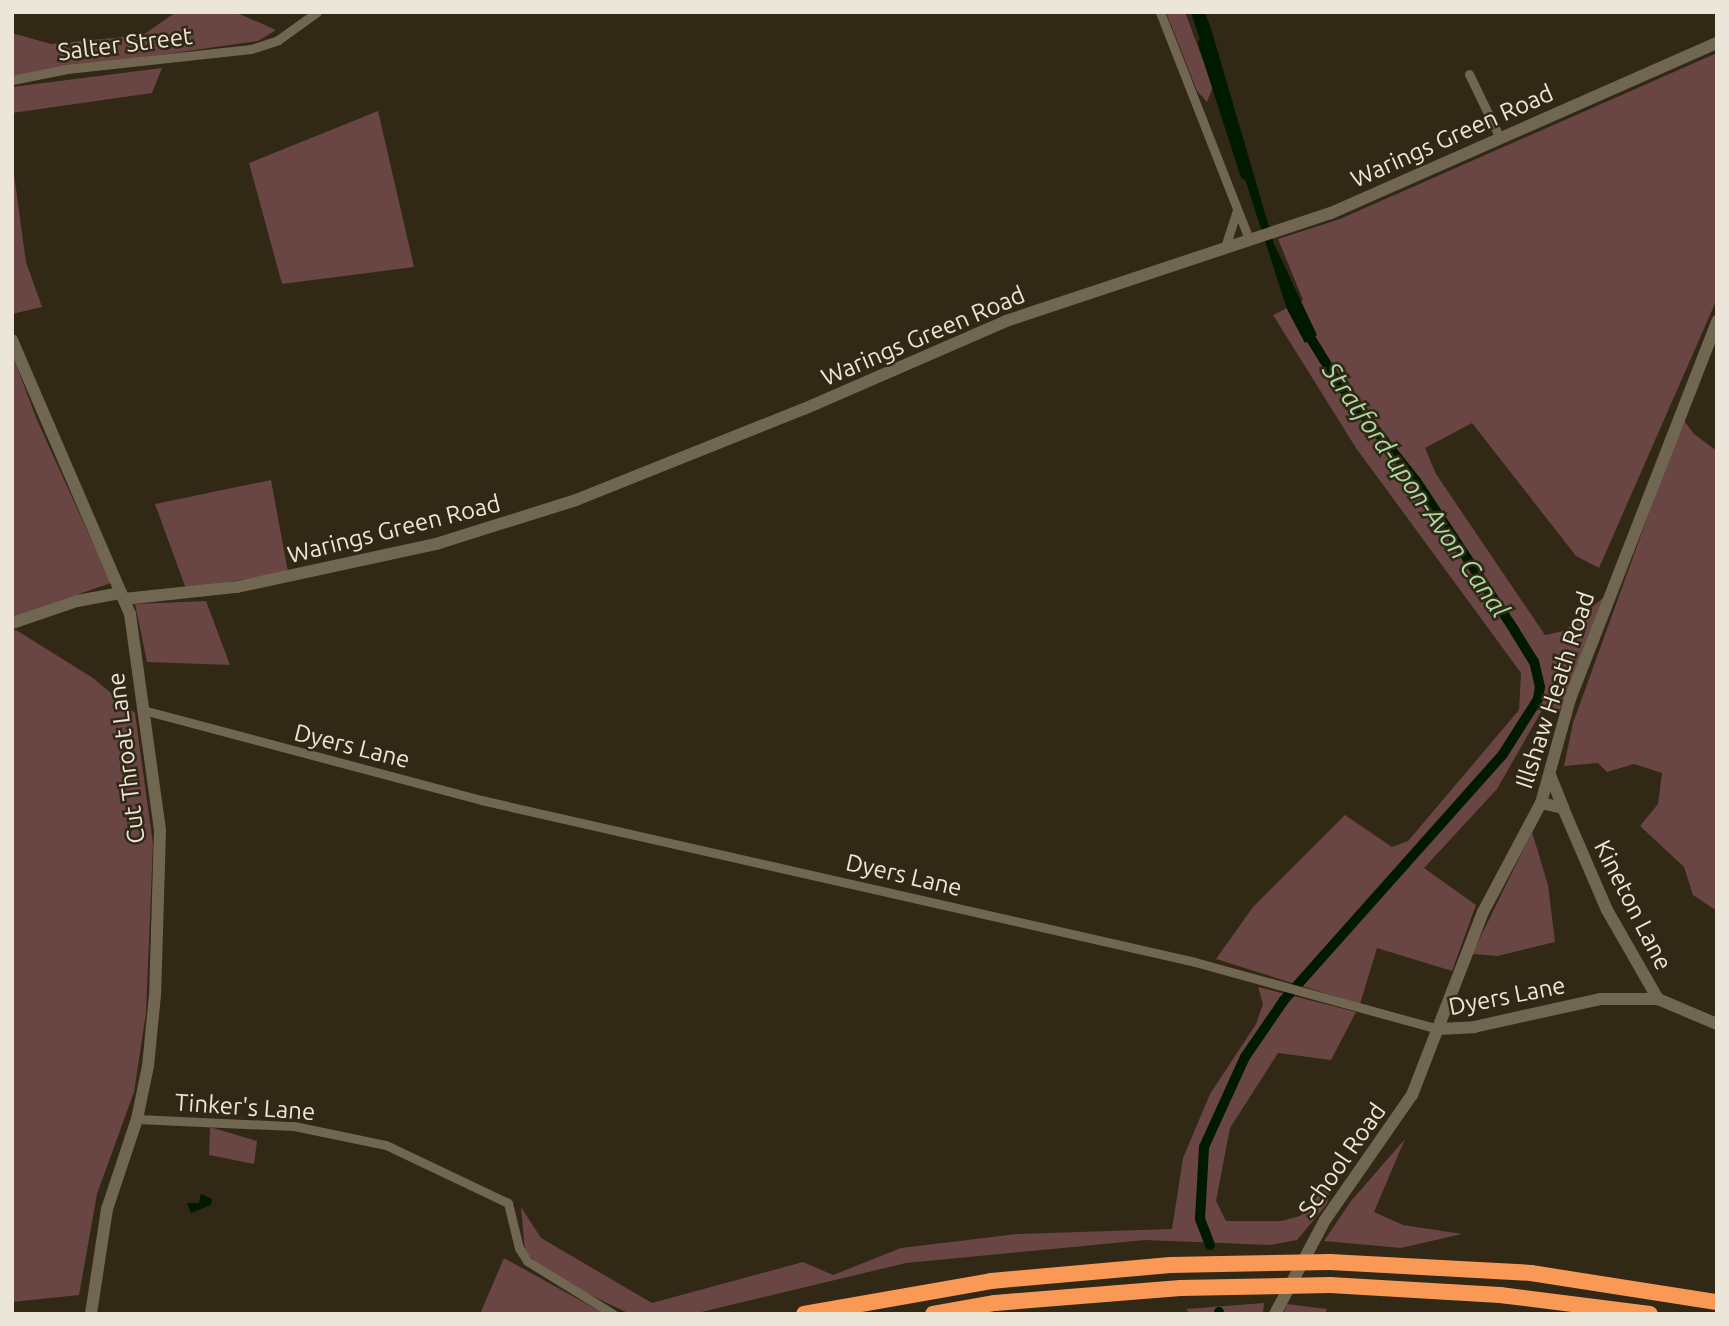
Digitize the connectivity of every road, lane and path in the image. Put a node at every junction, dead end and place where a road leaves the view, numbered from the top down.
1 (317, 12) edge
2 (1160, 12) edge
3 (1717, 43) edge
4 (1469, 74) dead end
5 (12, 80) edge
6 (1500, 138) junction
7 (1236, 210) junction
8 (1253, 236) junction
9 (1226, 244) junction
10 (1717, 321) edge
11 (12, 340) edge
12 (123, 596) junction
13 (12, 623) edge
14 (143, 710) junction
15 (1550, 775) junction
16 (1541, 803) junction
17 (1563, 808) junction
18 (1658, 999) junction
19 (1717, 1024) edge
20 (1439, 1029) junction
21 (137, 1119) junction
22 (1717, 1302) edge
23 (91, 1314) edge
24 (613, 1314) edge
25 (804, 1314) edge
26 (933, 1314) edge
27 (1275, 1314) edge
28 (1650, 1314) edge

1 - 5 street, Salter Street
2 - 7 street
3 - 6 street, Warings Green Road
4 - 6 street
6 - 8 street, Warings Green Road
7 - 8 street
7 - 9 street
8 - 9 street, Warings Green Road
9 - 12 street, Warings Green Road
10 - 15 street, Illshaw Heath Road
11 - 12 street, Cut Throat Lane
12 - 13 street, Warings Green Road
12 - 14 street, Cut Throat Lane
14 - 20 street, Dyers Lane
14 - 21 street, Cut Throat Lane
15 - 16 street, Illshaw Heath Road
15 - 17 street, Kineton Lane
16 - 17 street
16 - 20 street, Illshaw Heath Road
17 - 18 street, Kineton Lane
18 - 19 street, Kineton Lane
18 - 20 street, Dyers Lane
20 - 27 street, School Road
21 - 23 street, Cut Throat Lane
21 - 24 street, Tinker's Lane
22 - 25 highway
26 - 28 highway

